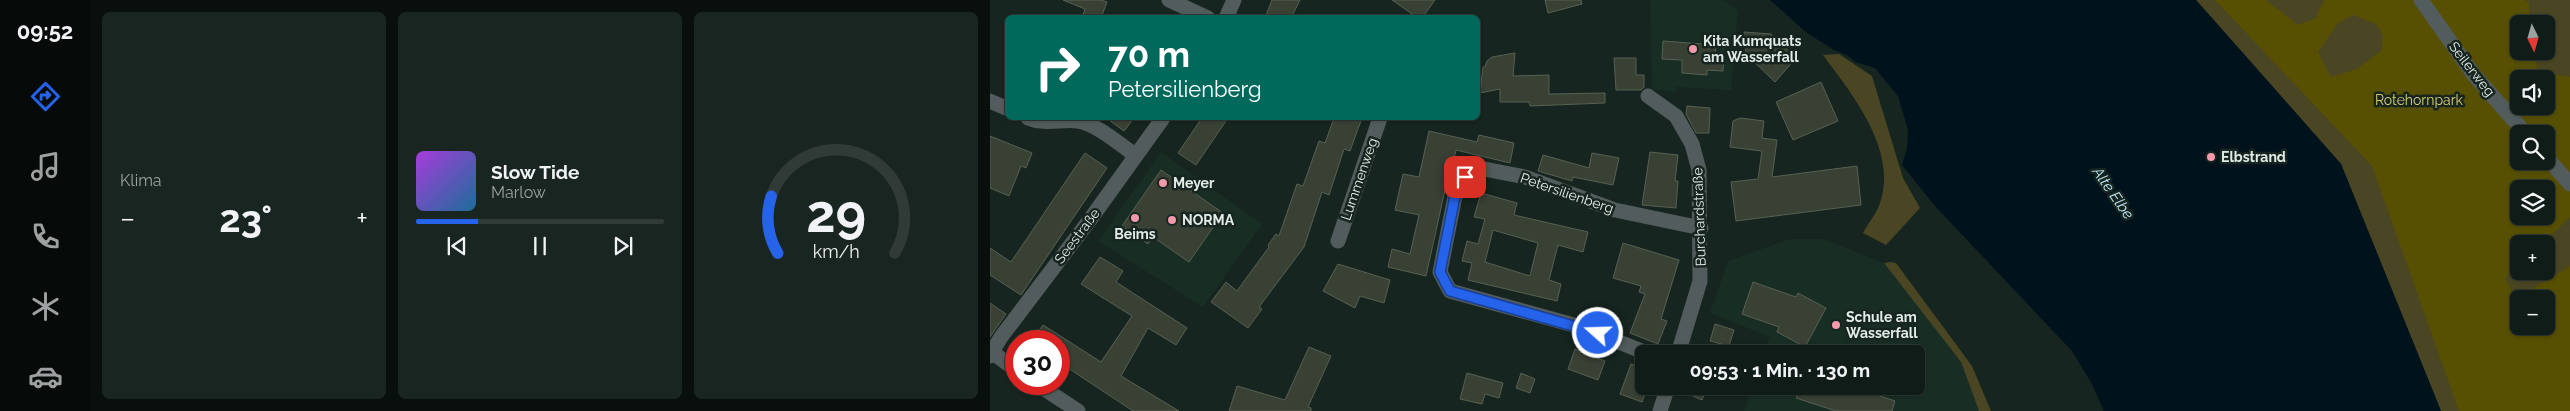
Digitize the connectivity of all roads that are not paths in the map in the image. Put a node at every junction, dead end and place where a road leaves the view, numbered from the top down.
1 (1169, 0) edge
2 (1234, 0) edge
3 (2422, 0) edge
4 (1202, 15) edge
5 (1227, 15) edge
6 (1648, 96) dead end
7 (990, 101) edge
8 (1005, 108) edge
9 (1039, 120) edge
10 (1161, 120) edge
11 (1379, 120) edge
12 (2518, 125) edge
13 (1135, 155) junction
14 (2555, 167) edge
15 (2570, 184) edge
16 (1701, 228) junction
17 (1338, 241) dead end
18 (1681, 345) edge
19 (1635, 348) edge
20 (991, 353) edge
21 (1005, 363) edge
22 (1054, 395) edge
23 (1665, 395) edge
24 (1078, 411) edge
25 (1660, 411) edge

1 - 4 street
2 - 5 street
3 - 12 street, Seilerweg
6 - 16 street, Burchardstraße
7 - 8 street
9 - 13 street
10 - 13 street, Seestraße
11 - 17 street, Lummenweg
13 - 20 street, Seestraße
14 - 15 street
16 - 18 street, Burchardstraße
16 - 19 street, Petersilienberg
20 - 21 street
22 - 24 street
23 - 25 street

